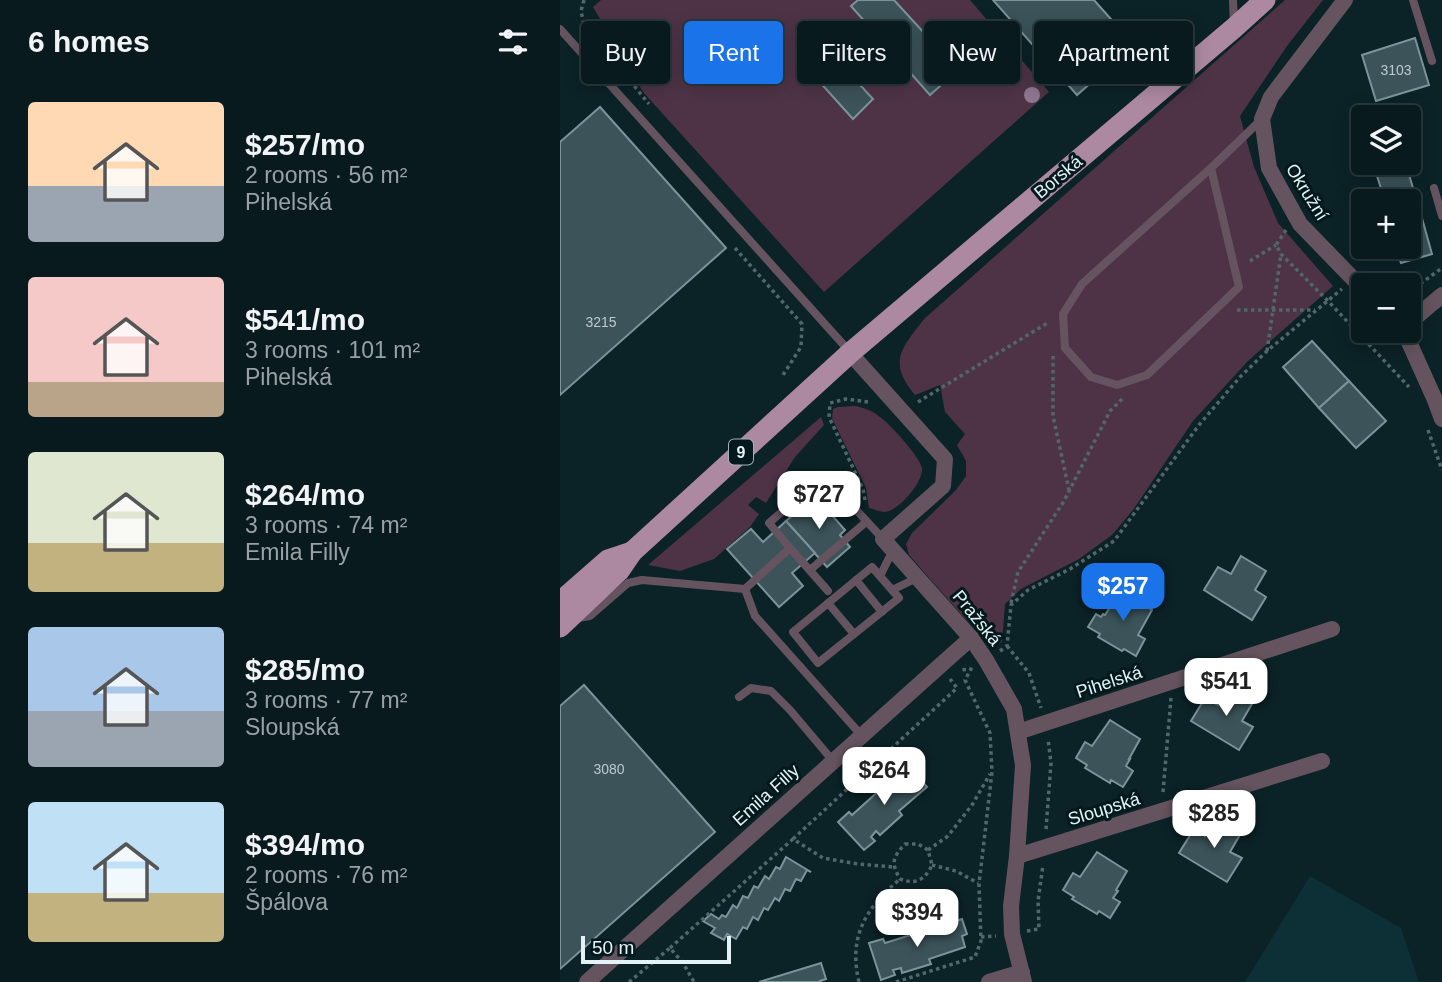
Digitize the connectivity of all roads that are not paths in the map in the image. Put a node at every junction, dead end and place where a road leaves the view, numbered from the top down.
1 (1233, 0) edge
2 (1265, 0) edge
3 (1345, 0) edge
4 (1413, 0) edge
5 (1234, 28) junction
6 (560, 29) edge
7 (1432, 61) dead end
8 (1262, 119) junction
9 (1211, 168) junction
10 (1434, 188) dead end
11 (1442, 216) edge
12 (1351, 277) edge
13 (1442, 295) edge
14 (1421, 313) edge
15 (1409, 343) edge
16 (850, 352) junction
17 (1442, 419) edge
18 (863, 519) junction
19 (888, 545) junction
20 (790, 548) junction
21 (810, 570) junction
22 (880, 576) junction
23 (918, 578) junction
24 (856, 580) junction
25 (745, 589) junction
26 (892, 590) junction
27 (828, 591) dead end
28 (828, 603) junction
29 (881, 612) junction
30 (563, 616) edge
31 (1332, 629) dead end
32 (854, 634) junction
33 (971, 638) junction
34 (739, 697) dead end
35 (1018, 732) junction
36 (862, 736) junction
37 (833, 761) junction
38 (1322, 761) dead end
39 (1017, 856) junction
40 (1023, 977) edge
41 (587, 982) edge
42 (991, 982) edge

1 - 5 lane
2 - 5 main road, Borská / 9
3 - 8 street
4 - 7 lane
5 - 16 main road, Borská / 9
6 - 16 lane
8 - 9 lane
8 - 12 street, Okružní
9 - 9 lane
10 - 11 lane
13 - 14 street
15 - 17 street
16 - 19 street
16 - 30 main road, Borská / 9
18 - 19 lane
18 - 20 lane
18 - 21 lane
19 - 22 lane
19 - 23 street, Pražská
20 - 21 lane
20 - 25 lane
21 - 27 lane
22 - 24 lane
22 - 26 lane
23 - 26 lane
23 - 33 street, Pražská
24 - 28 lane
24 - 29 lane
25 - 30 lane
25 - 36 lane
26 - 29 lane
28 - 32 lane
28 - 32 lane
29 - 32 lane
31 - 35 street, Pihelská
33 - 35 street, Pražská
33 - 36 street, Emila Filly
34 - 37 lane
35 - 39 street, Pražská
36 - 37 street, Emila Filly
37 - 41 street, Emila Filly
38 - 39 street, Sloupská
39 - 40 street, Pražská
40 - 42 street

